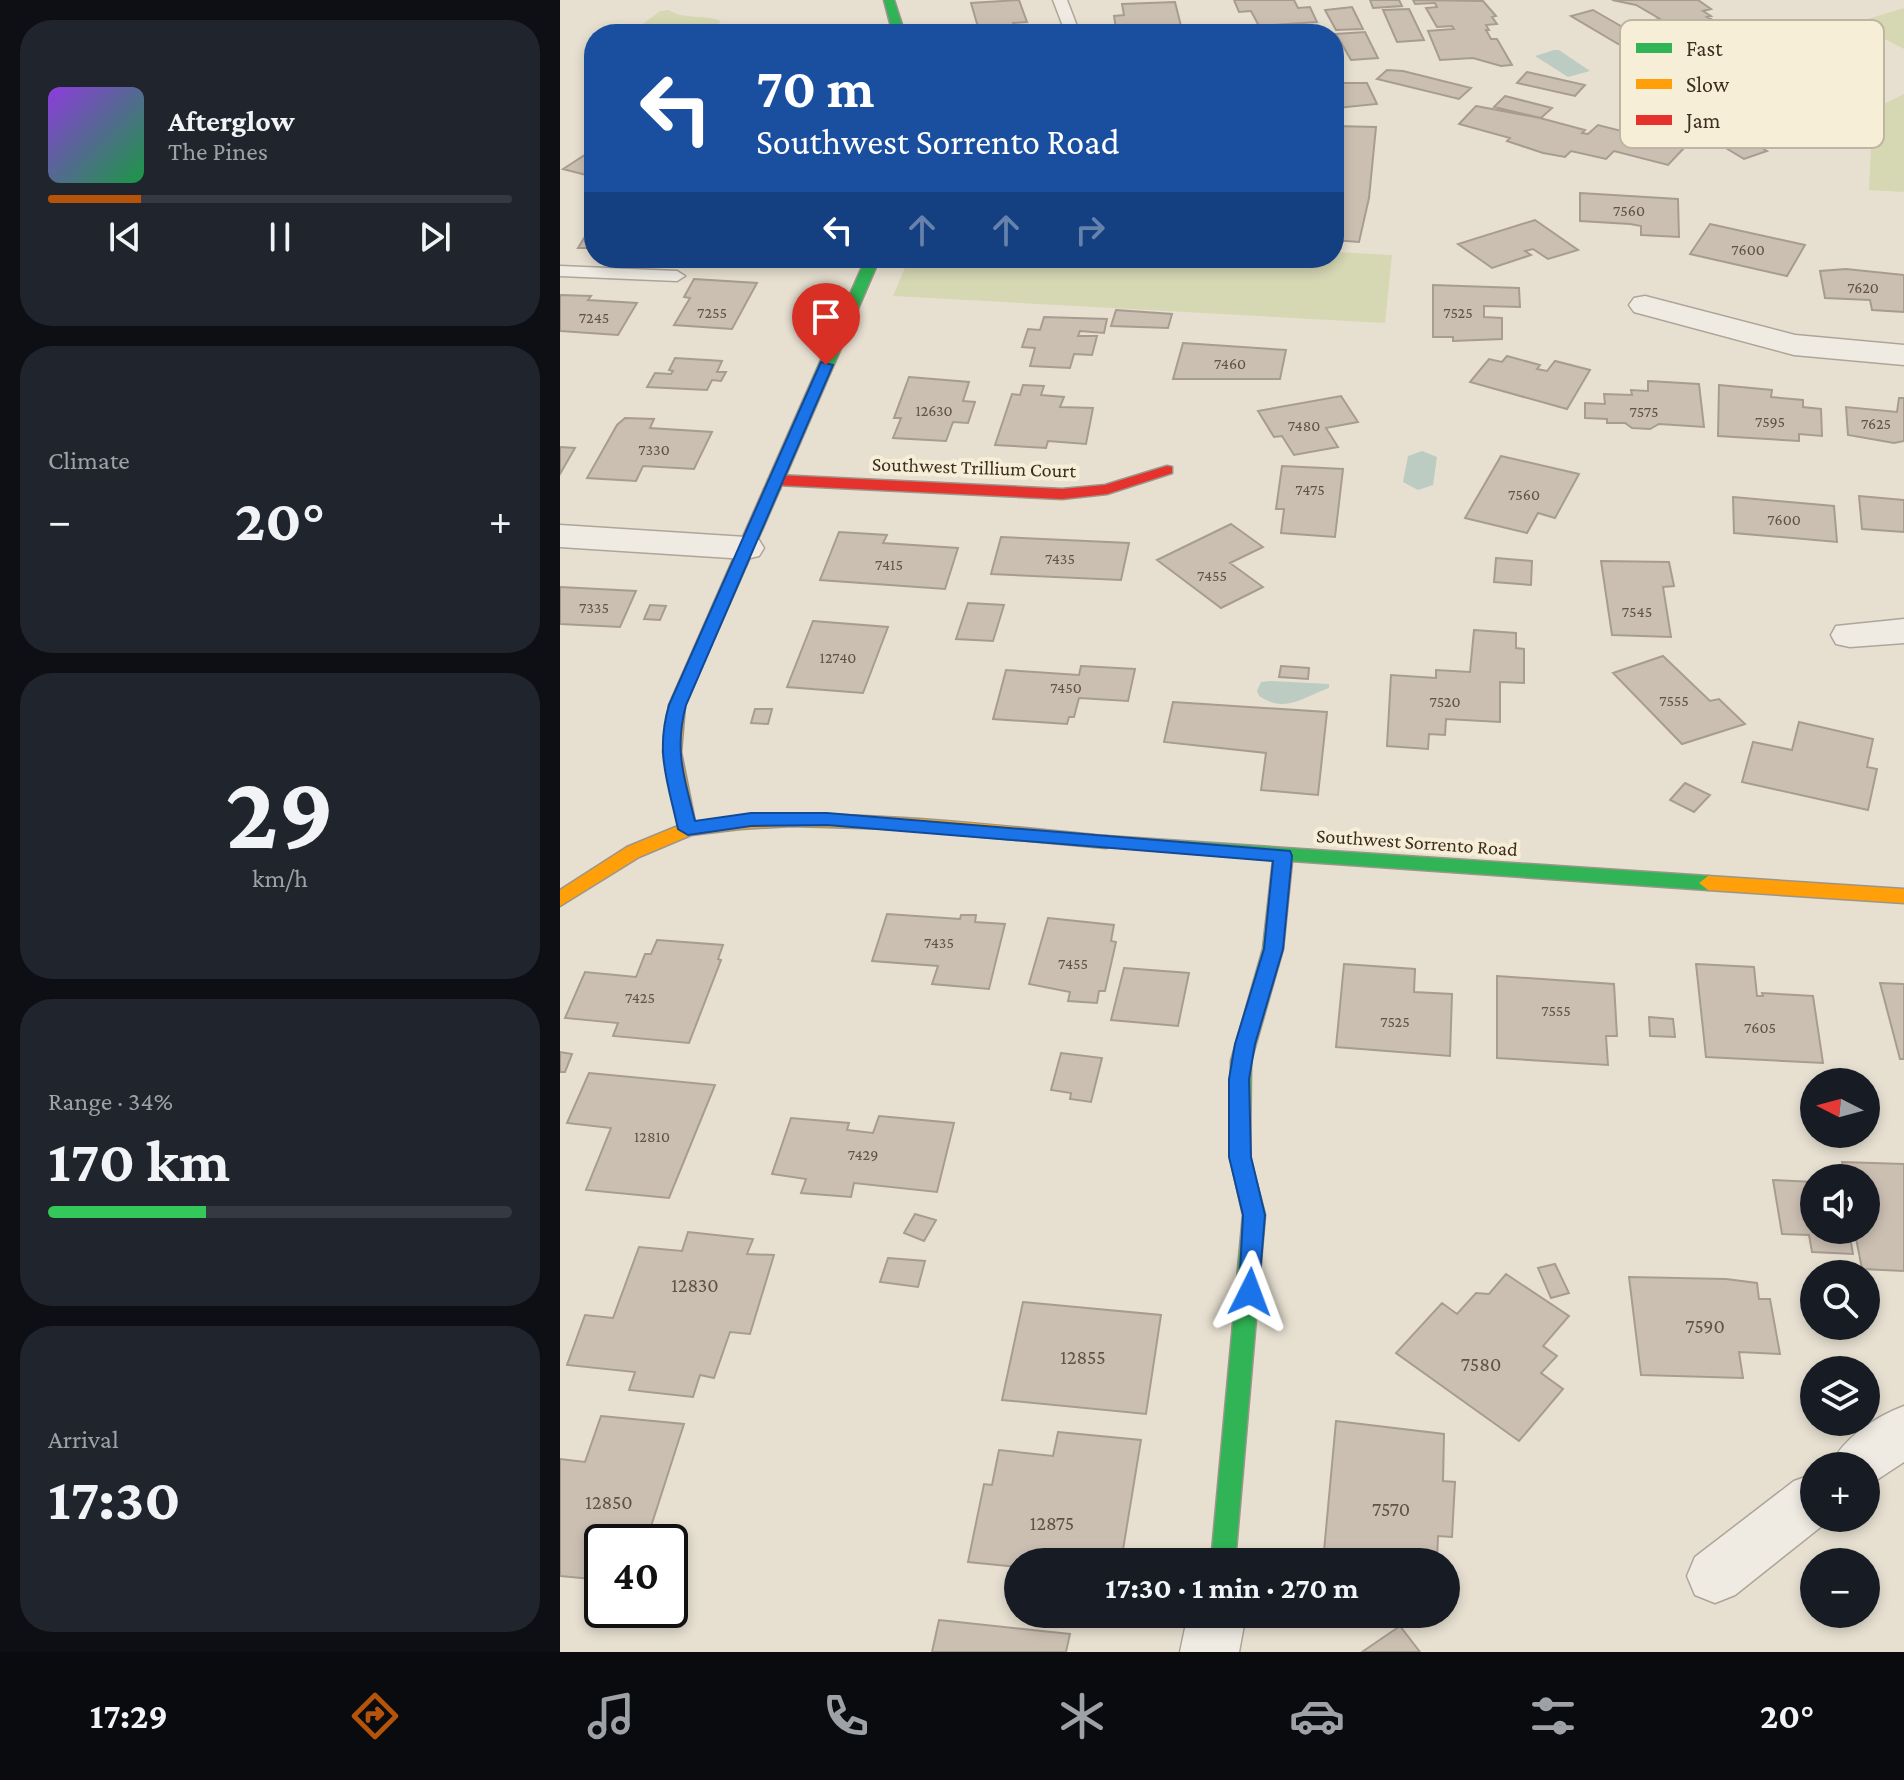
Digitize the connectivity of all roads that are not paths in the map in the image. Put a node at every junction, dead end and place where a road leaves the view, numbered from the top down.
1 (889, 0) edge
2 (902, 0) edge
3 (1060, 0) edge
4 (896, 24) edge
5 (1069, 24) edge
6 (869, 268) edge
7 (560, 271) edge
8 (677, 276) dead end
9 (1645, 305) dead end
10 (1904, 355) edge
11 (1167, 470) dead end
12 (776, 480) junction
13 (560, 536) edge
14 (746, 548) junction
15 (1904, 631) edge
16 (1850, 635) dead end
17 (688, 829) junction
18 (1283, 856) junction
19 (1904, 896) edge
20 (560, 899) edge
21 (1904, 1430) edge
22 (1875, 1452) edge
23 (1800, 1510) edge
24 (1224, 1548) edge
25 (1715, 1576) dead end
26 (1216, 1628) edge
27 (1209, 1652) edge

1 - 2 lane
1 - 4 street
3 - 5 lane
6 - 12 street
7 - 8 lane
9 - 10 street
11 - 12 street, Southwest Trillium Court
12 - 14 street
13 - 14 street
14 - 17 street
15 - 16 street
17 - 18 street, Southwest Sorrento Road
17 - 20 street, Southwest Sorrento Road
18 - 19 street, Southwest Sorrento Road
18 - 24 street
21 - 22 street
23 - 25 street
26 - 27 street

